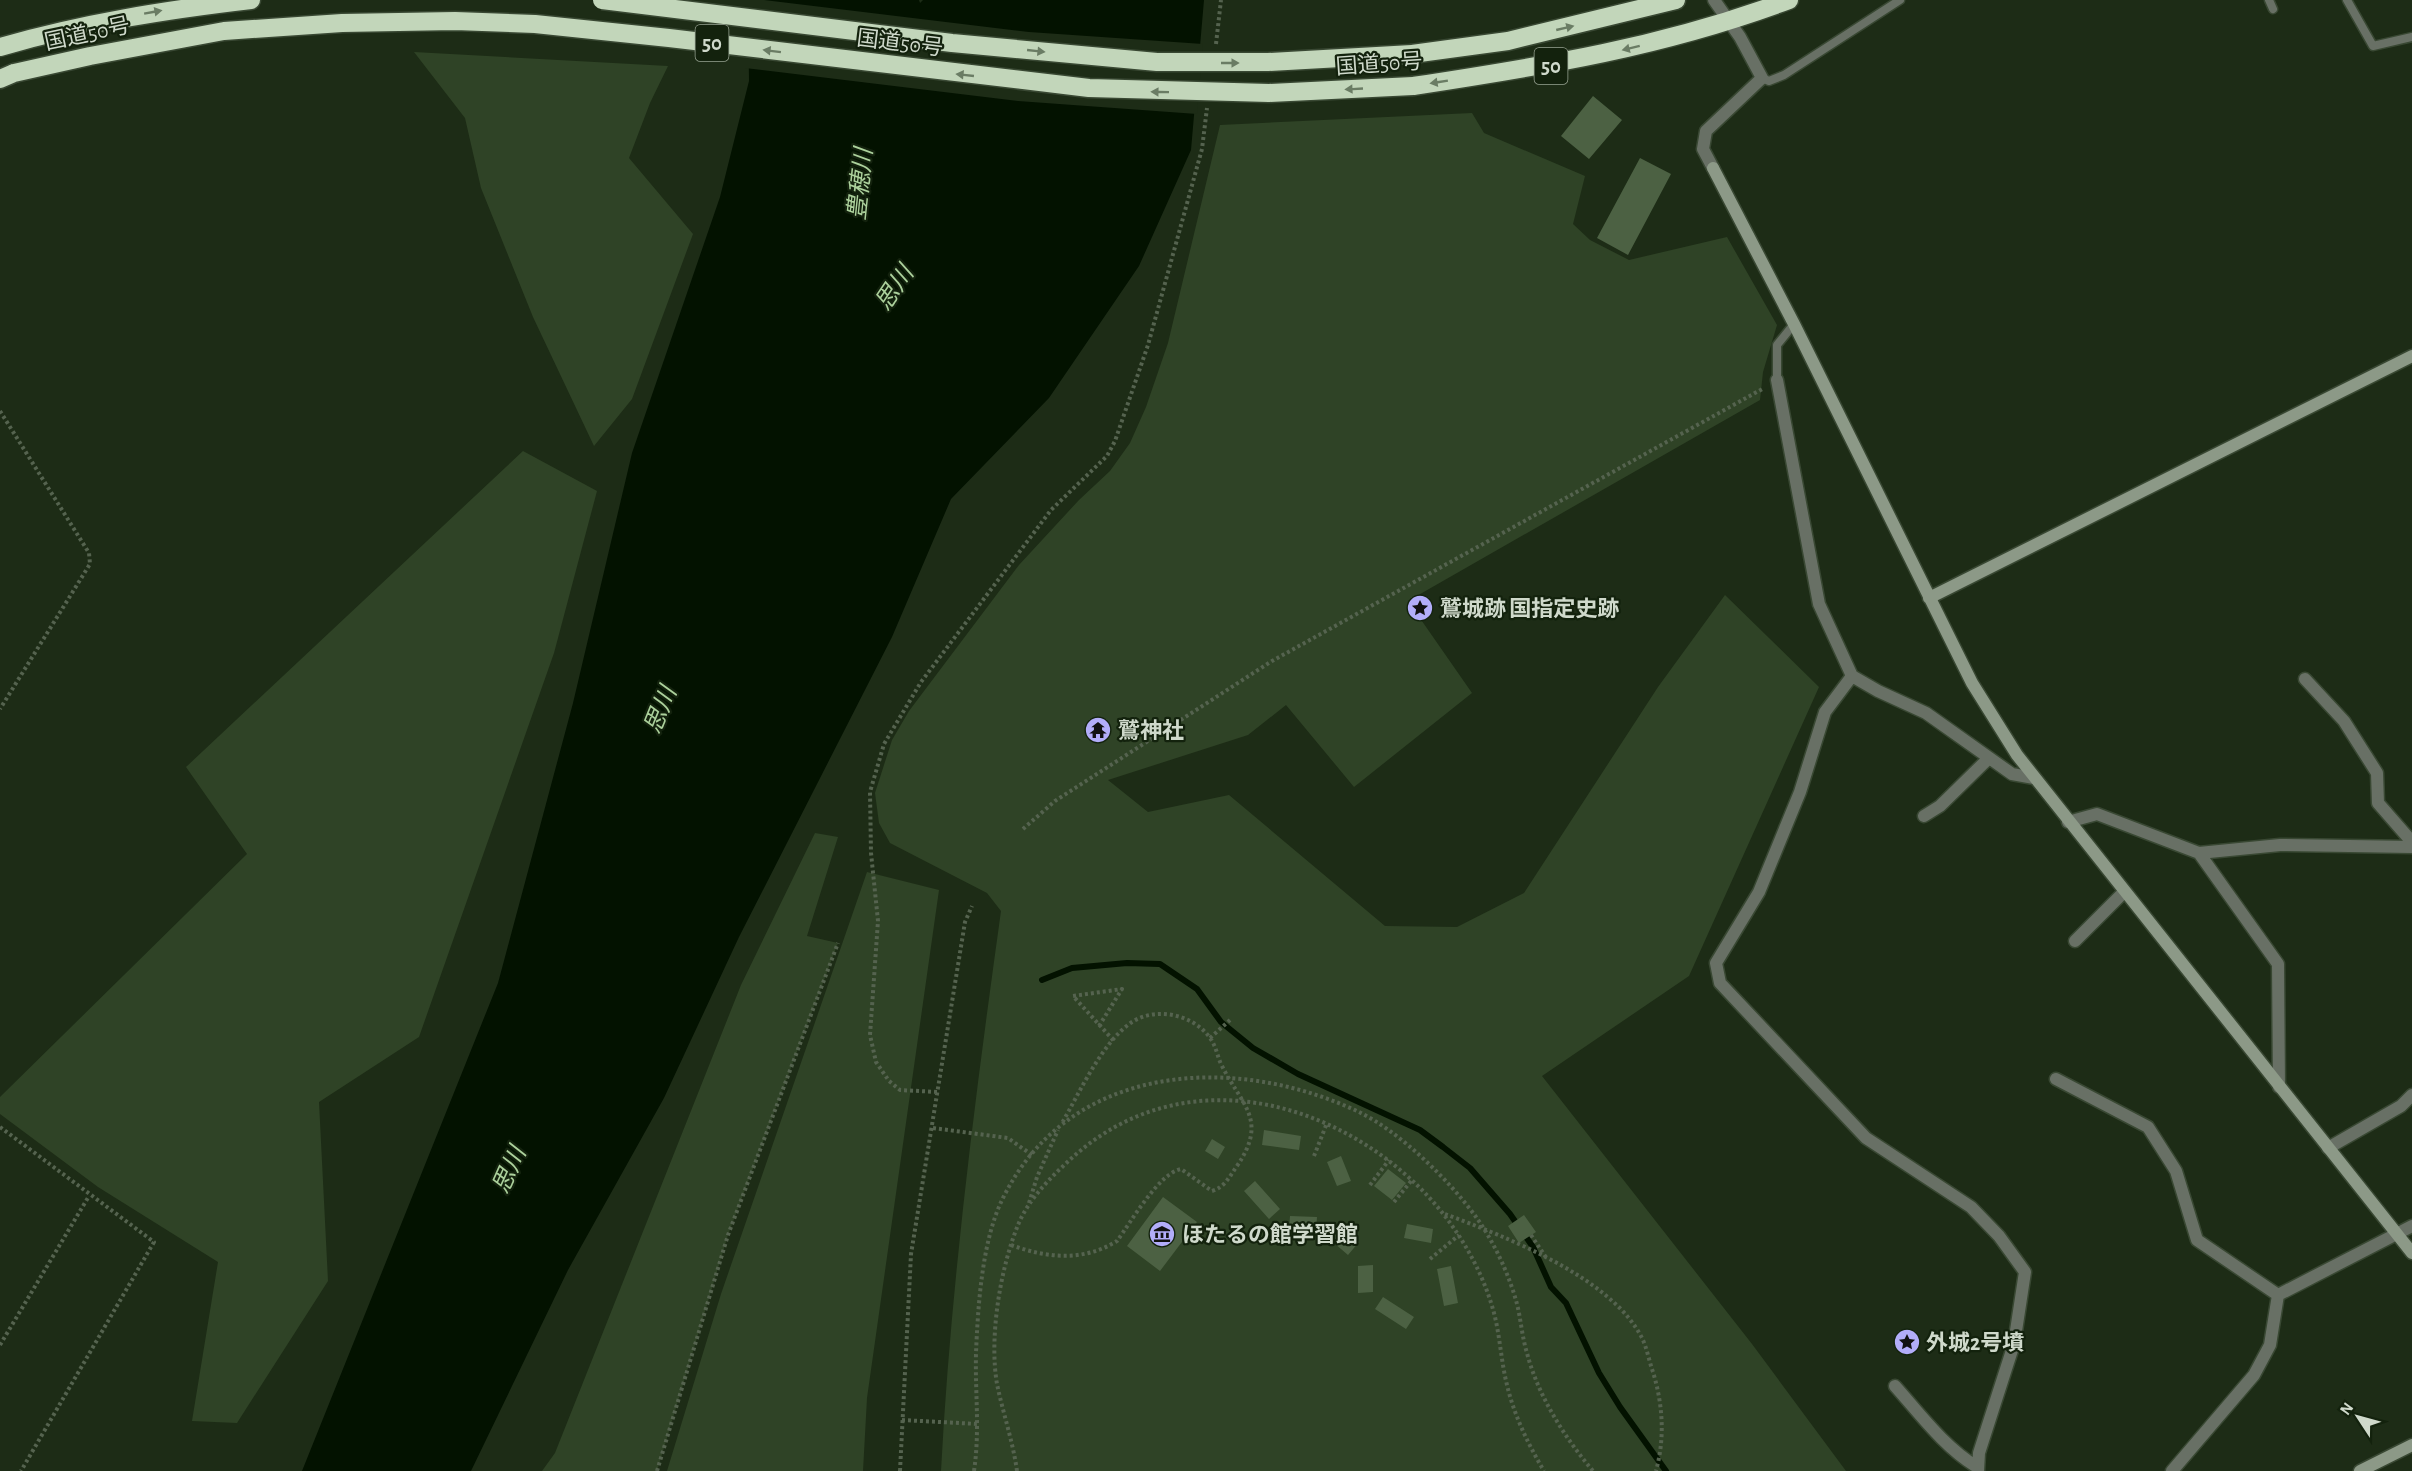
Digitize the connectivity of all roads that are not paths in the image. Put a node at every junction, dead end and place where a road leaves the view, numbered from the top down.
1 (251, 0) edge
2 (602, 0) edge
3 (1676, 0) edge
4 (1714, 0) edge
5 (1789, 0) edge
6 (1900, 0) edge
7 (2269, 0) edge
8 (2347, 0) edge
9 (2273, 9) dead end
10 (1730, 21) junction
11 (54, 32) junction
12 (2412, 37) edge
13 (0, 39) edge
14 (0, 47) edge
15 (5, 76) edge
16 (1762, 78) junction
17 (1794, 324) junction
18 (2412, 356) edge
19 (1777, 380) joint
20 (1929, 598) junction
21 (1852, 676) junction
22 (2305, 679) dead end
23 (1989, 758) junction
24 (2034, 778) junction
25 (1924, 816) dead end
26 (2067, 822) junction
27 (2412, 844) edge
28 (2199, 854) junction
29 (2124, 892) junction
30 (2075, 940) dead end
31 (2056, 1079) dead end
32 (2279, 1087) junction
33 (2412, 1095) edge
34 (2328, 1148) junction
35 (2412, 1226) edge
36 (2397, 1234) junction
37 (2412, 1253) edge
38 (2278, 1295) junction
39 (1895, 1386) dead end
40 (2412, 1445) edge
41 (1977, 1469) edge
42 (2172, 1471) edge
43 (2360, 1471) edge

11 -> 1 highway, 国道50号
2 -> 3 highway, 国道50号 / 50, bridge
4 - 10 street
5 - 10 highway, 国道50号 / 50
6 - 16 lane
7 - 9 lane
8 - 12 lane
10 -> 15 highway, 国道50号 / 50, bridge
10 - 16 street
11 - 13 highway
11 - 14 highway, 国道50号
16 - 17 street
17 - 19 lane
17 - 20 street
18 - 20 street
19 - 21 street
20 - 24 street
21 - 23 street
21 - 41 street
22 - 27 street
23 - 24 street
23 - 25 street
24 - 26 street
26 - 28 street
26 - 29 street
27 - 28 street
28 - 32 street
29 - 30 street
29 - 32 street
31 - 38 street
32 - 34 street
33 - 34 street
34 - 36 street
35 - 36 street
36 - 37 street
36 - 38 street
38 - 42 street
39 - 41 street
40 - 43 street

